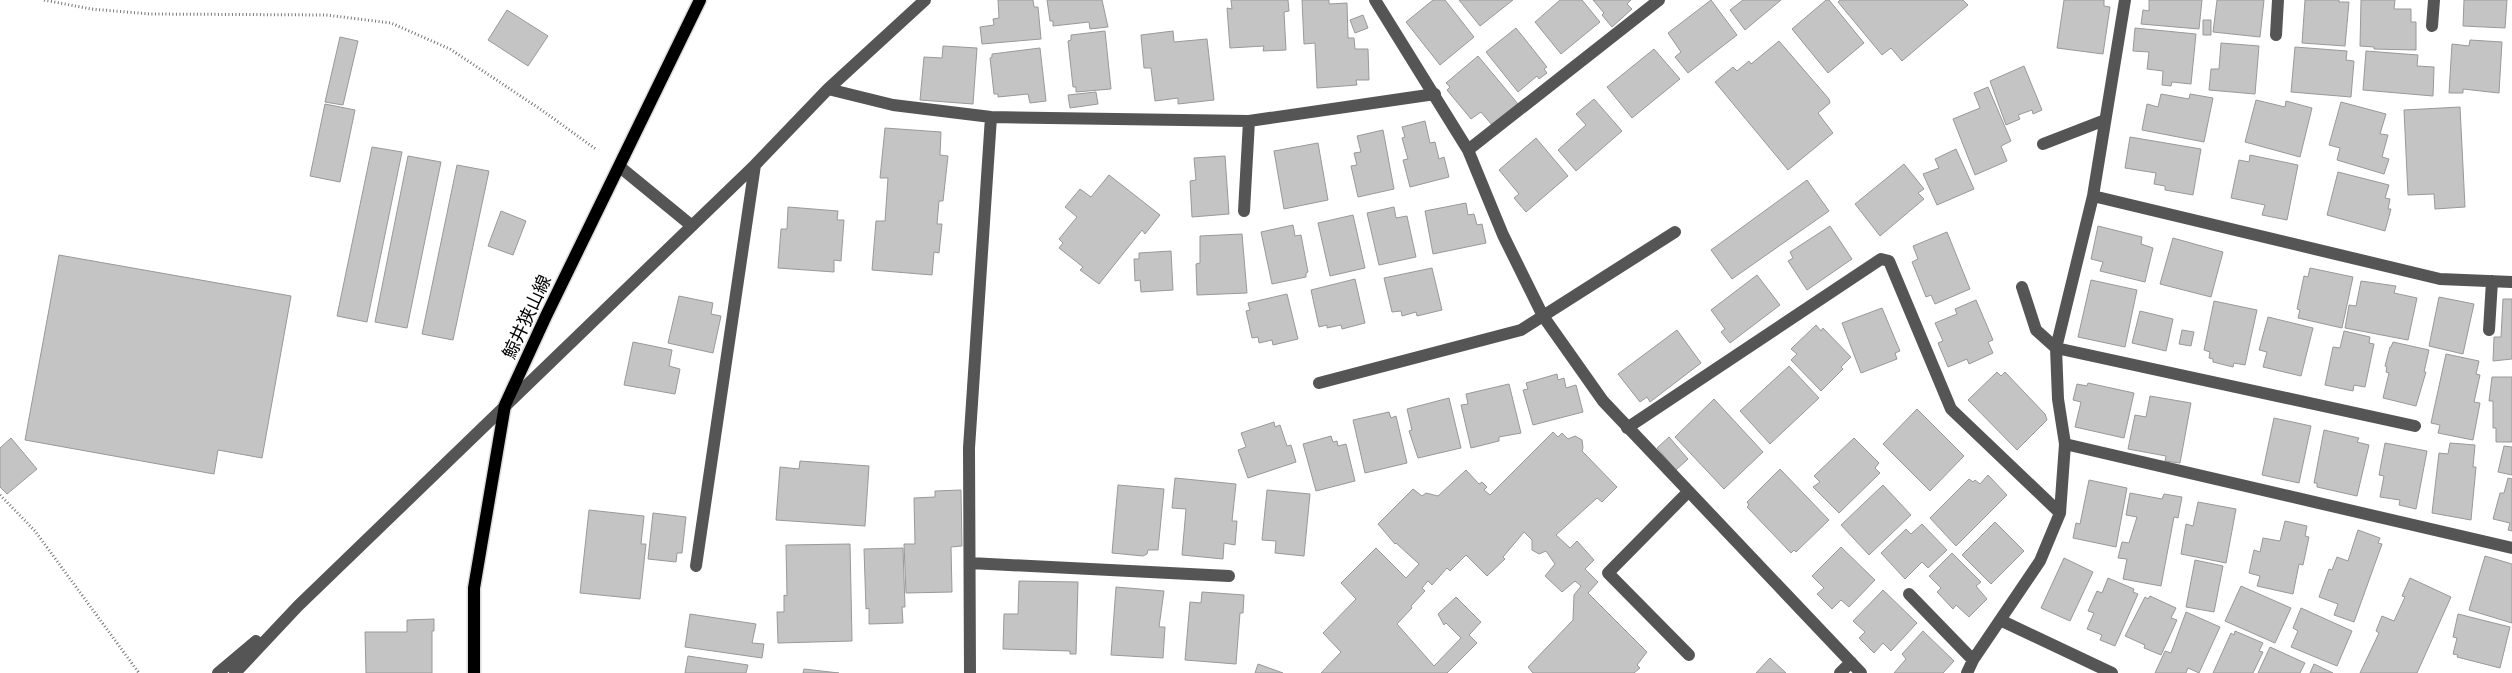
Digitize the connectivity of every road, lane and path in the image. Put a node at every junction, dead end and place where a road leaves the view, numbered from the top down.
1 (44, 0) edge
2 (700, 0) edge
3 (925, 0) edge
4 (1659, 0) edge
5 (2125, 0) edge
6 (2278, 0) edge
7 (2434, 0) edge
8 (1377, 1) edge
9 (2432, 26) dead end
10 (2276, 34) dead end
11 (828, 89) junction
12 (1435, 94) junction
13 (990, 117) junction
14 (2105, 120) junction
15 (1249, 121) junction
16 (2043, 144) dead end
17 (1468, 150) junction
18 (755, 165) junction
19 (620, 167) junction
20 (2093, 196) junction
21 (1244, 211) dead end
22 (692, 226) junction
23 (1675, 232) dead end
24 (2492, 280) junction
25 (2512, 282) edge
26 (2022, 287) dead end
27 (1543, 316) junction
28 (2489, 330) dead end
29 (2056, 348) junction
30 (1319, 382) dead end
31 (505, 405) junction
32 (2415, 426) dead end
33 (1627, 428) junction
34 (2065, 444) junction
35 (1688, 492) junction
36 (0, 495) edge
37 (2060, 513) junction
38 (2512, 548) edge
39 (970, 563) junction
40 (696, 566) dead end
41 (1229, 576) dead end
42 (1909, 594) dead end
43 (298, 606) junction
44 (2000, 620) junction
45 (1689, 655) dead end
46 (1973, 660) junction
47 (1851, 662) junction
48 (139, 673) edge
49 (218, 673) edge
50 (235, 673) edge
51 (474, 673) edge
52 (970, 673) edge
53 (1840, 673) edge
54 (1861, 673) edge
55 (1967, 673) edge
56 (2112, 673) edge

1 - 19 path
2 - 19 main road, 鯨井狭山線
3 - 11 street
4 - 17 street
5 - 14 street
6 - 10 street
7 - 9 street
8 - 12 street
11 - 13 street
11 - 18 street
12 - 15 street
12 - 17 street
13 - 15 street
13 - 39 street
14 - 16 street
14 - 20 street
15 - 21 street
17 - 27 street
18 - 22 street
18 - 40 street
19 - 22 street
19 - 31 main road, 鯨井狭山線
20 - 24 street
20 - 29 street
22 - 31 street
23 - 27 street
24 - 25 street
24 - 28 street
26 - 29 street
27 - 30 street
27 - 33 street
29 - 32 street
29 - 34 street
31 - 43 street
31 - 51 main road, 鯨井狭山線
33 - 35 street
33 - 37 street
34 - 37 street
34 - 38 street
35 - 45 street
35 - 47 street
36 - 48 path
37 - 44 street
39 - 41 street
39 - 52 street
42 - 46 street
43 - 49 street
43 - 50 street
44 - 46 street
44 - 56 street
46 - 55 street
47 - 53 street
47 - 54 street

